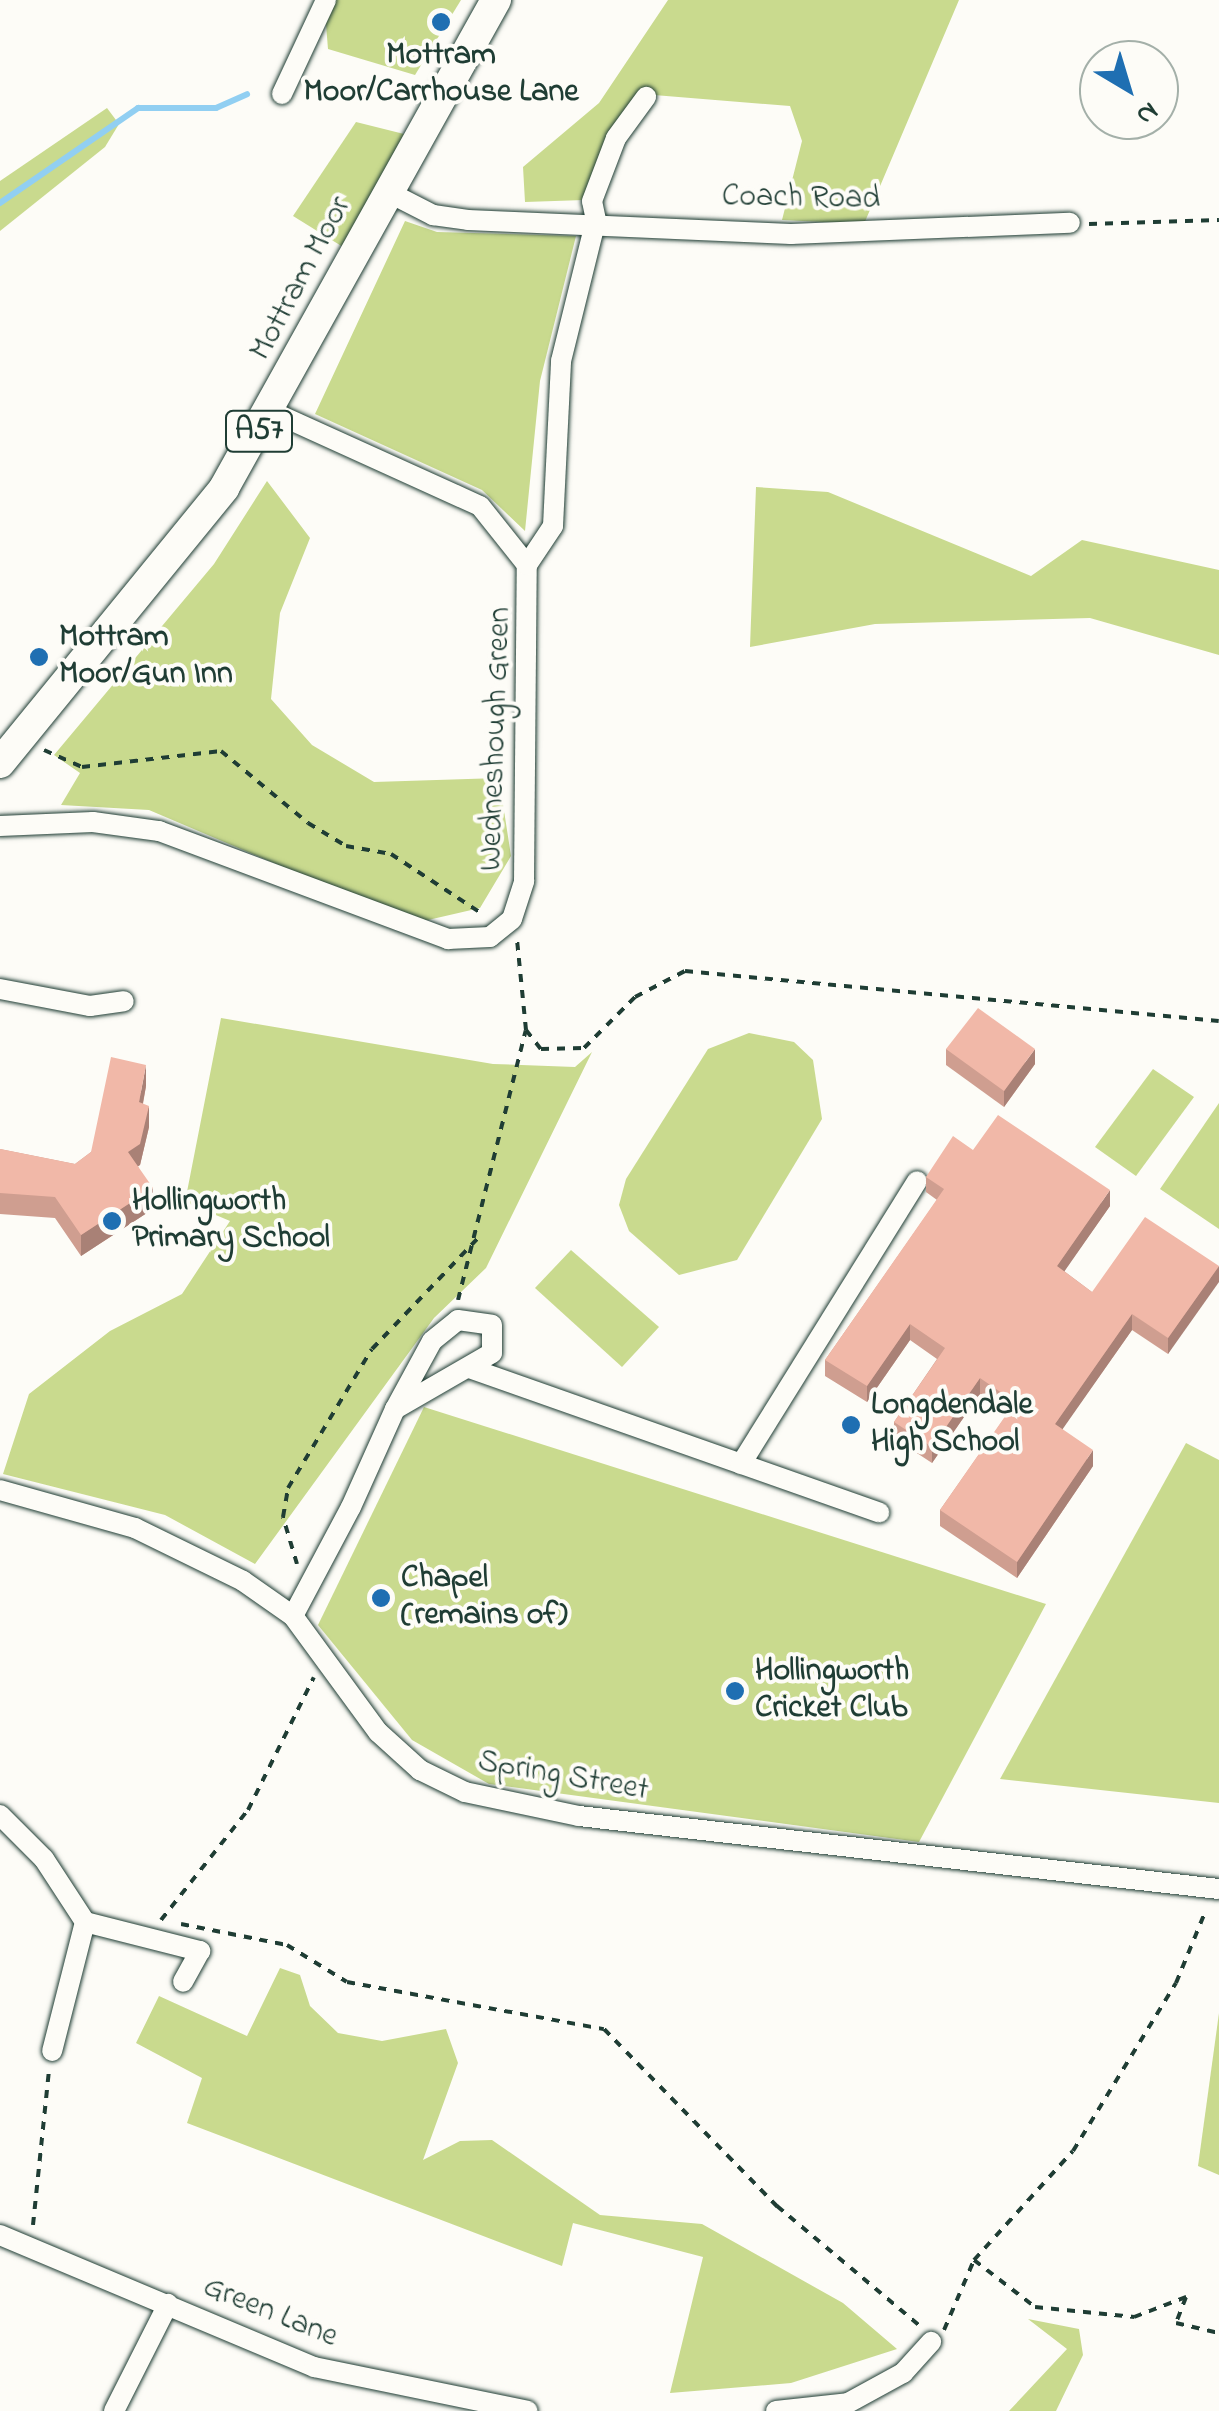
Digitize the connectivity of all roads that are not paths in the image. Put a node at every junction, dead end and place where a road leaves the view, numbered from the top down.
1 (326, 0) edge
2 (496, 0) edge
3 (282, 94) dead end
4 (646, 97) dead end
5 (388, 192) junction
6 (596, 220) junction
7 (1070, 223) road end
8 (271, 411) junction
9 (527, 565) junction
10 (0, 763) edge
11 (0, 826) edge
12 (0, 989) edge
13 (124, 1001) dead end
14 (917, 1181) dead end
15 (470, 1368) junction
16 (396, 1409) junction
17 (741, 1464) junction
18 (0, 1490) edge
19 (879, 1512) dead end
20 (292, 1616) junction
21 (0, 1814) edge
22 (1218, 1888) edge
23 (84, 1922) junction
24 (183, 1982) dead end
25 (52, 2051) road end
26 (0, 2235) edge
27 (168, 2304) junction
28 (931, 2342) dead end
29 (114, 2411) edge
30 (528, 2411) edge
31 (776, 2411) edge

1 - 3 street
2 - 5 highway, Mottram Moor / A57
4 - 6 street
5 - 6 street, Coach Road
5 - 8 highway, Mottram Moor / A57
6 - 7 street, Coach Road
6 - 9 street
8 - 9 street, Wedneshough Green
8 - 10 highway, Mottram Moor / A57
9 - 11 street, Wedneshough Green
12 - 13 street
14 - 17 street
15 - 16 street
15 - 16 street
15 - 17 street
16 - 20 street
17 - 19 street
18 - 20 street, Spring Street
20 - 22 street, Spring Street
21 - 23 street
23 - 24 street
23 - 25 street
26 - 27 street, Green Lane
27 - 29 street
27 - 30 street, Green Lane
28 - 31 street

